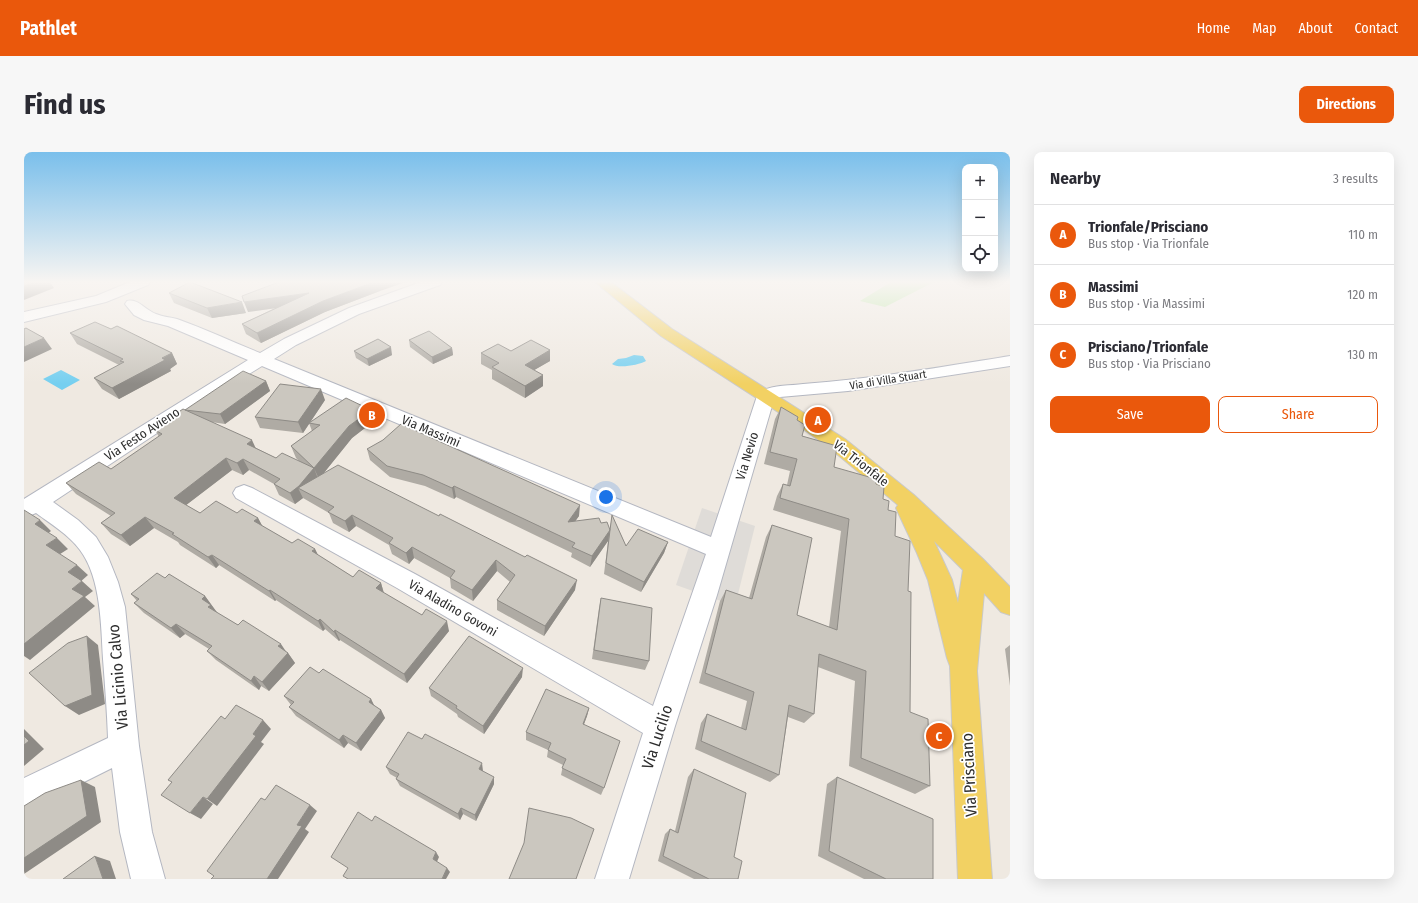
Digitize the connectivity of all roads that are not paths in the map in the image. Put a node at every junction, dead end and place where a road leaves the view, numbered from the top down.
1 (149, 316) edge
2 (345, 316) edge
3 (646, 316) edge
4 (261, 359) junction
5 (1010, 361) edge
6 (766, 396) junction
7 (244, 493) dead end
8 (901, 495) junction
9 (30, 506) edge
10 (719, 550) junction
11 (975, 566) junction
12 (1010, 604) edge
13 (963, 671) junction
14 (660, 726) junction
15 (124, 746) junction
16 (24, 796) edge
17 (148, 879) edge
18 (612, 879) edge
19 (975, 879) edge

1 - 4 street, Via Massimi
2 - 4 street, Via Festo Avieno
3 - 6 main road, Via Trionfale
4 - 9 street, Via Festo Avieno
4 - 10 street, Via Massimi
5 - 6 street, Via di Villa Stuart
6 - 8 main road, Via Trionfale
6 - 10 street, Via Nevio
7 - 14 street, Via Aladino Govoni
8 - 11 main road, Via Trionfale
8 - 13 main road, Via Prisciano
9 - 15 street, Via Licinio Calvo
10 - 14 street, Via Lucilio
11 - 12 main road, Via Trionfale
11 - 13 main road, Via Prisciano
13 - 19 main road, Via Prisciano
14 - 18 street, Via Lucilio
15 - 16 street
15 - 17 street, Via Licinio Calvo

